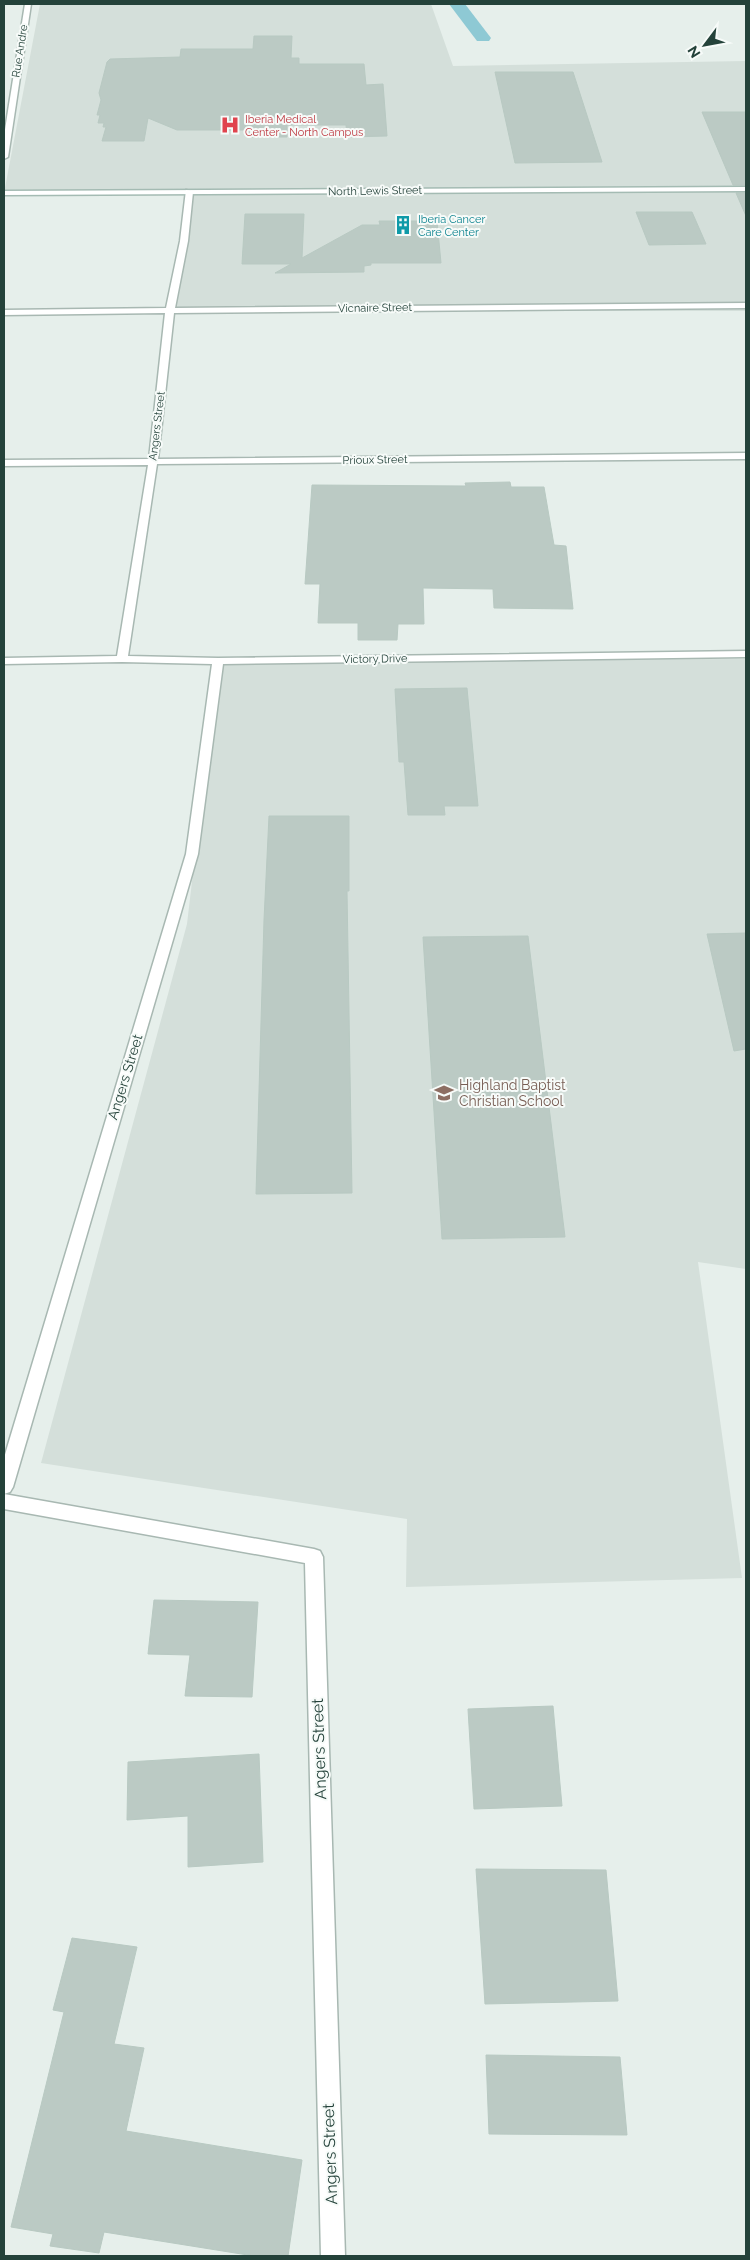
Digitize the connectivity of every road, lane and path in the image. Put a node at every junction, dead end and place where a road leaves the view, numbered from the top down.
1 (28, 4) edge
2 (4, 157) edge
3 (746, 189) edge
4 (189, 192) junction
5 (4, 193) edge
6 (746, 305) edge
7 (170, 311) junction
8 (4, 312) edge
9 (746, 456) edge
10 (153, 462) junction
11 (4, 463) edge
12 (746, 654) edge
13 (122, 659) junction
14 (4, 661) edge
15 (218, 661) junction
16 (4, 1487) edge
17 (4, 1502) edge
18 (333, 2256) edge

1 - 2 street, Rue Andre
3 - 4 street, North Lewis Street
4 - 5 street, North Lewis Street
4 - 7 street, Angers Street
6 - 7 street, Vicnaire Street
7 - 8 street, Vicnaire Street
7 - 10 street, Angers Street
9 - 10 street, Prioux Street
10 - 11 street, Prioux Street
10 - 13 street, Angers Street
12 - 15 street, Victory Drive
13 - 14 street, Victory Drive
13 - 15 street, Victory Drive
15 - 16 street, Angers Street
17 - 18 street, Angers Street

